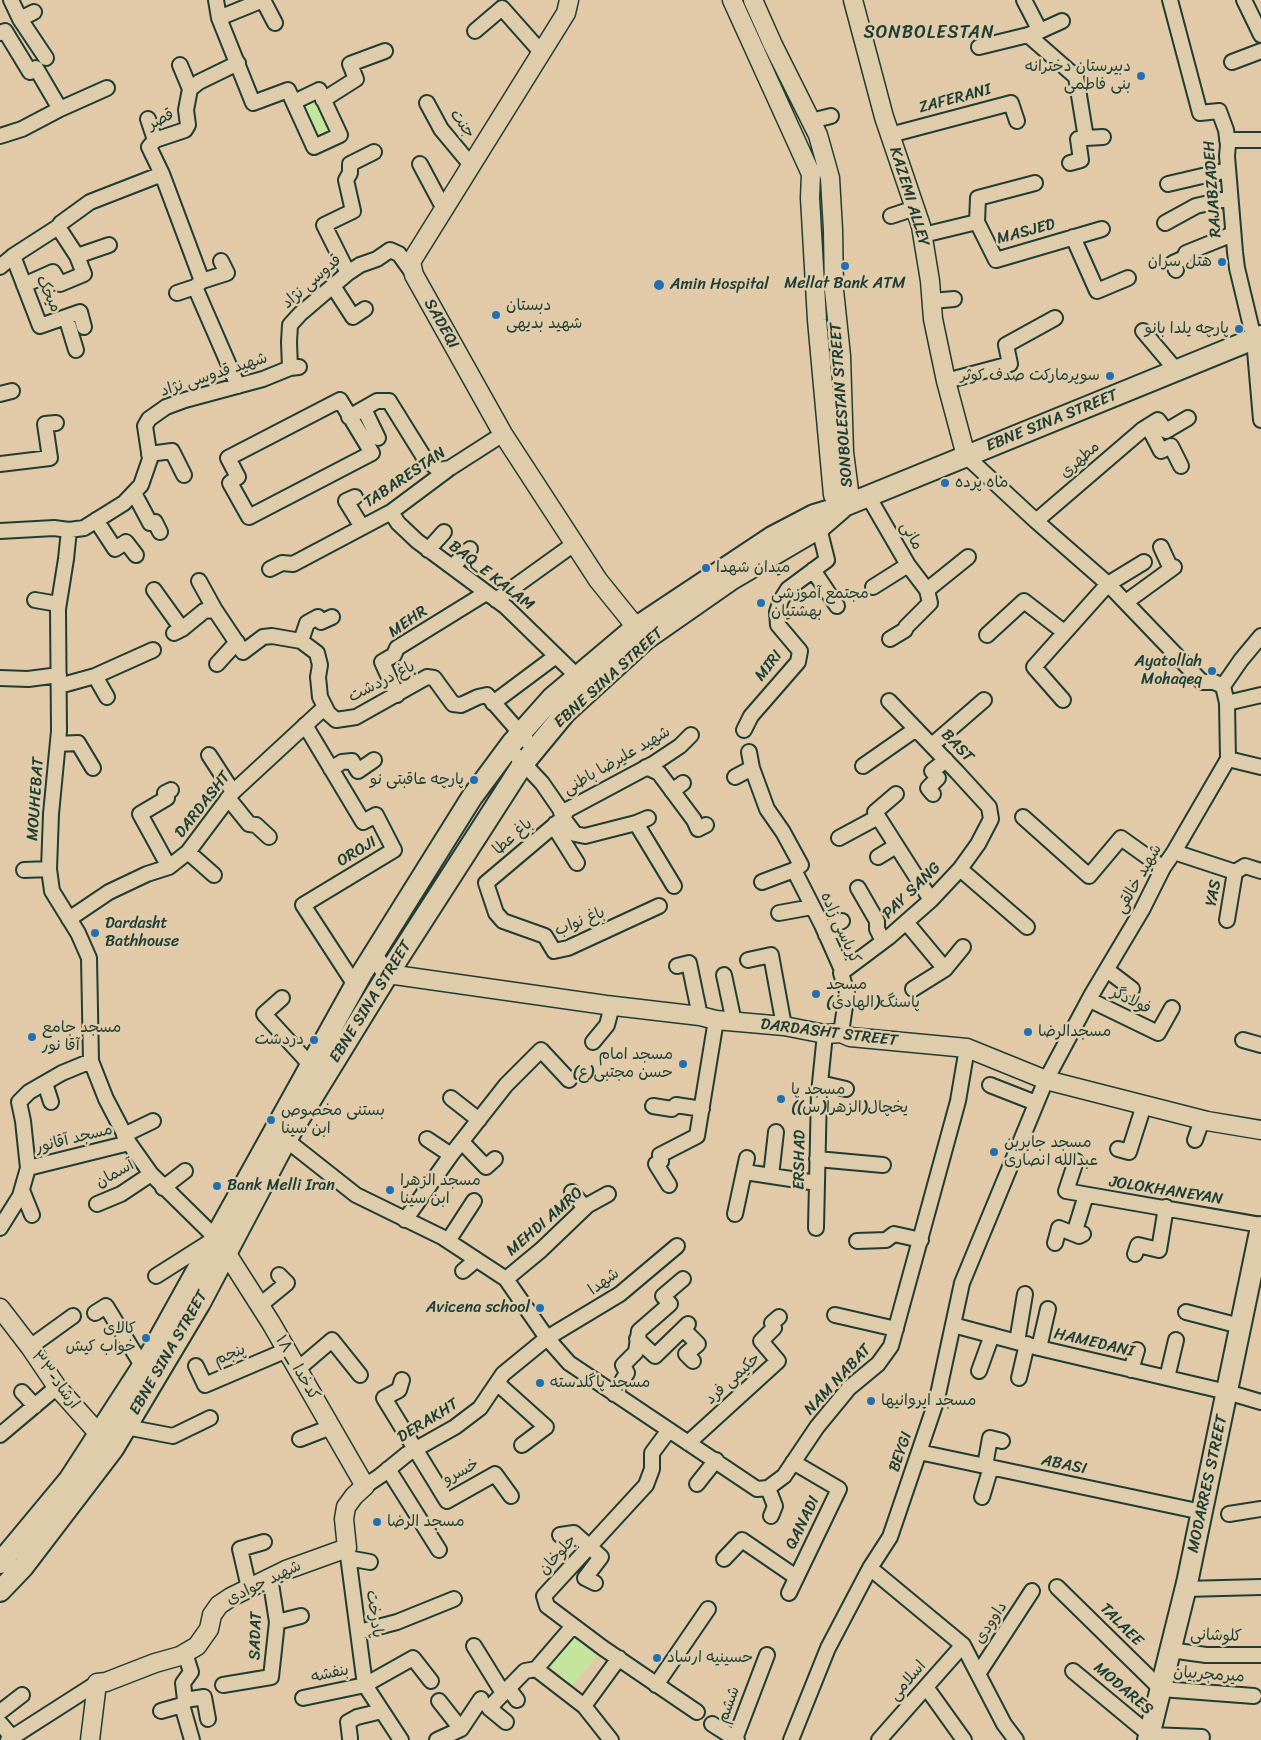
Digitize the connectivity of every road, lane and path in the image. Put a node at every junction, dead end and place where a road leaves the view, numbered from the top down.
1 (11, 0) edge
2 (216, 0) edge
3 (263, 0) edge
4 (570, 0) edge
5 (732, 0) edge
6 (753, 0) edge
7 (853, 0) edge
8 (1024, 0) edge
9 (1170, 0) edge
10 (1244, 0) edge
11 (34, 12) dead end
12 (219, 18) junction
13 (20, 19) junction
14 (1062, 21) dead end
15 (275, 23) dead end
16 (475, 31) dead end
17 (0, 33) edge
18 (1034, 33) junction
19 (1261, 35) edge
20 (979, 46) dead end
21 (385, 51) dead end
22 (1261, 51) edge
23 (541, 52) junction
24 (46, 58) dead end
25 (1232, 62) dead end
26 (238, 63) junction
27 (180, 65) dead end
28 (107, 88) dead end
29 (190, 89) junction
30 (323, 100) junction
31 (294, 102) junction
32 (427, 103) dead end
33 (60, 109) junction
34 (831, 116) dead end
35 (148, 119) dead end
36 (811, 121) junction
37 (1017, 121) dead end
38 (890, 135) junction
39 (0, 136) edge
40 (1103, 137) dead end
41 (1086, 138) junction
42 (155, 140) junction
43 (1227, 140) junction
44 (1261, 140) edge
45 (374, 152) dead end
46 (1070, 163) dead end
47 (420, 164) dead end
48 (471, 165) junction
49 (1228, 170) junction
50 (162, 174) junction
51 (1035, 183) dead end
52 (1168, 184) dead end
53 (1230, 198) junction
54 (915, 208) junction
55 (444, 209) junction
56 (891, 216) dead end
57 (977, 222) junction
58 (1164, 223) dead end
59 (58, 227) junction
60 (1102, 229) dead end
61 (1233, 234) junction
62 (923, 235) junction
63 (1073, 237) junction
64 (109, 245) dead end
65 (77, 256) junction
66 (221, 261) dead end
67 (3, 264) edge
68 (1176, 270) dead end
69 (348, 273) junction
70 (414, 276) junction
71 (1128, 278) dead end
72 (198, 284) junction
73 (24, 285) junction
74 (333, 286) junction
75 (177, 293) dead end
76 (954, 299) dead end
77 (932, 301) junction
78 (365, 309) dead end
79 (66, 317) junction
80 (837, 317) junction
81 (1055, 318) dead end
82 (817, 320) junction
83 (84, 327) dead end
84 (1143, 331) dead end
85 (1257, 337) edge
86 (76, 350) dead end
87 (295, 368) joint
88 (1176, 370) junction
89 (946, 381) junction
90 (238, 386) junction
91 (364, 409) junction
92 (349, 417) junction
93 (1188, 418) dead end
94 (1261, 420) edge
95 (56, 423) dead end
96 (1148, 426) junction
97 (503, 434) junction
98 (378, 438) dead end
99 (149, 454) junction
100 (966, 456) junction
101 (0, 464) edge
102 (1181, 466) dead end
103 (450, 468) junction
104 (184, 475) dead end
105 (134, 493) junction
106 (868, 496) junction
107 (355, 497) dead end
108 (844, 506) junction
109 (391, 512) junction
110 (96, 520) junction
111 (1036, 522) junction
112 (362, 527) junction
113 (819, 528) junction
114 (68, 530) junction
115 (0, 531) edge
116 (160, 532) dead end
117 (444, 532) dead end
118 (574, 544) junction
119 (1161, 547) dead end
120 (470, 549) dead end
121 (428, 550) junction
122 (136, 555) dead end
123 (968, 557) dead end
124 (1144, 562) dead end
125 (908, 565) junction
126 (452, 567) junction
127 (270, 569) dead end
128 (813, 570) junction
129 (198, 580) dead end
130 (1108, 584) junction
131 (873, 587) dead end
132 (154, 590) dead end
133 (927, 590) junction
134 (491, 597) junction
135 (35, 600) dead end
136 (1126, 602) junction
137 (58, 604) junction
138 (837, 606) dead end
139 (215, 610) junction
140 (321, 614) dead end
141 (1064, 632) junction
142 (641, 634) junction
143 (987, 635) dead end
144 (1261, 636) edge
145 (890, 639) dead end
146 (301, 641) junction
147 (237, 642) junction
148 (153, 650) dead end
149 (556, 656) junction
150 (217, 664) dead end
151 (95, 676) junction
152 (0, 678) edge
153 (59, 680) junction
154 (584, 684) junction
155 (1223, 686) junction
156 (397, 695) junction
157 (1261, 695) edge
158 (107, 697) dead end
159 (984, 700) dead end
160 (1063, 700) dead end
161 (889, 701) dead end
162 (493, 703) junction
163 (1227, 703) junction
164 (327, 710) junction
165 (305, 725) junction
166 (916, 729) junction
167 (744, 730) dead end
168 (691, 735) dead end
169 (514, 741) junction
170 (58, 744) junction
171 (932, 745) junction
172 (750, 752) dead end
173 (209, 755) dead end
174 (529, 757) junction
175 (1228, 759) junction
176 (374, 760) dead end
177 (946, 760) junction
178 (864, 766) dead end
179 (646, 767) junction
180 (1261, 767) edge
181 (93, 768) dead end
182 (752, 768) junction
183 (331, 769) junction
184 (735, 777) dead end
185 (171, 790) dead end
186 (896, 794) dead end
187 (933, 794) dead end
188 (230, 795) junction
189 (1023, 817) dead end
190 (991, 819) joint
191 (885, 820) junction
192 (559, 821) junction
193 (706, 825) dead end
194 (270, 837) dead end
195 (839, 838) dead end
196 (896, 846) junction
197 (188, 852) junction
198 (1174, 852) junction
199 (878, 857) dead end
200 (577, 863) dead end
201 (169, 867) junction
202 (1163, 868) junction
203 (49, 869) junction
204 (960, 869) junction
205 (24, 870) dead end
206 (794, 870) junction
207 (1261, 871) edge
208 (1235, 872) junction
209 (214, 875) dead end
210 (762, 882) dead end
211 (486, 883) joint
212 (674, 886) dead end
213 (858, 888) dead end
214 (931, 900) junction
215 (659, 906) dead end
216 (812, 908) junction
217 (779, 913) dead end
218 (69, 919) junction
219 (1227, 920) dead end
220 (842, 921) dead end
221 (906, 922) junction
222 (1027, 927) dead end
223 (826, 936) junction
224 (883, 942) junction
225 (963, 947) dead end
226 (373, 956) junction
227 (748, 960) dead end
228 (677, 966) dead end
229 (946, 969) junction
230 (1107, 970) junction
231 (841, 973) junction
232 (388, 974) junction
233 (724, 975) dead end
234 (355, 985) junction
235 (912, 989) dead end
236 (1132, 989) dead end
237 (282, 998) dead end
238 (1090, 1000) junction
239 (612, 1006) junction
240 (1172, 1008) dead end
241 (708, 1018) junction
242 (734, 1022) junction
243 (784, 1026) junction
244 (833, 1033) junction
245 (1243, 1040) dead end
246 (593, 1042) dead end
247 (1261, 1044) edge
248 (967, 1048) junction
249 (91, 1061) junction
250 (317, 1072) junction
251 (569, 1080) dead end
252 (1046, 1080) junction
253 (45, 1083) junction
254 (820, 1083) junction
255 (990, 1085) dead end
256 (846, 1089) dead end
257 (451, 1098) dead end
258 (51, 1102) dead end
259 (1036, 1103) junction
260 (1144, 1105) junction
261 (653, 1106) dead end
262 (702, 1108) junction
263 (479, 1120) junction
264 (1202, 1120) junction
265 (153, 1121) dead end
266 (1261, 1130) edge
267 (776, 1132) dead end
268 (280, 1135) junction
269 (127, 1139) junction
270 (427, 1139) dead end
271 (1195, 1140) dead end
272 (462, 1142) junction
273 (1118, 1149) dead end
274 (451, 1155) junction
275 (495, 1159) dead end
276 (818, 1159) junction
277 (1076, 1161) dead end
278 (883, 1165) dead end
279 (28, 1168) junction
280 (185, 1171) dead end
281 (151, 1174) junction
282 (771, 1176) junction
283 (817, 1183) junction
284 (668, 1185) dead end
285 (163, 1188) junction
286 (22, 1190) junction
287 (572, 1192) dead end
288 (608, 1194) dead end
289 (1086, 1195) junction
290 (474, 1202) dead end
291 (97, 1204) dead end
292 (1166, 1207) junction
293 (585, 1208) junction
294 (32, 1214) dead end
295 (735, 1214) dead end
296 (405, 1220) junction
297 (1261, 1226) edge
298 (0, 1228) edge
299 (816, 1228) dead end
300 (921, 1240) junction
301 (448, 1241) junction
302 (858, 1241) dead end
303 (1055, 1243) dead end
304 (221, 1244) junction
305 (677, 1246) dead end
306 (1135, 1254) dead end
307 (476, 1260) junction
308 (1256, 1270) edge
309 (463, 1271) dead end
310 (279, 1275) dead end
311 (156, 1276) dead end
312 (506, 1279) junction
313 (683, 1279) dead end
314 (1024, 1294) dead end
315 (259, 1306) junction
316 (0, 1308) edge
317 (1048, 1309) dead end
318 (1186, 1312) dead end
319 (95, 1313) dead end
320 (835, 1315) dead end
321 (73, 1316) dead end
322 (779, 1316) dead end
323 (953, 1325) junction
324 (1240, 1326) junction
325 (896, 1329) junction
326 (992, 1335) junction
327 (547, 1338) junction
328 (637, 1339) junction
329 (1176, 1340) dead end
330 (1028, 1345) junction
331 (30, 1347) junction
332 (287, 1350) junction
333 (1137, 1350) dead end
334 (693, 1361) dead end
335 (196, 1366) dead end
336 (143, 1367) junction
337 (298, 1369) junction
338 (1131, 1370) junction
339 (978, 1371) dead end
340 (360, 1376) dead end
341 (1019, 1378) dead end
342 (1167, 1378) junction
343 (402, 1380) dead end
344 (497, 1383) junction
345 (57, 1386) junction
346 (22, 1392) dead end
347 (1227, 1392) junction
348 (614, 1394) junction
349 (1261, 1402) edge
350 (35, 1406) junction
351 (210, 1418) dead end
352 (126, 1427) junction
353 (331, 1427) junction
354 (670, 1430) junction
355 (98, 1434) junction
356 (0, 1435) edge
357 (300, 1439) dead end
358 (1002, 1441) dead end
359 (688, 1442) junction
360 (522, 1445) dead end
361 (113, 1449) junction
362 (414, 1449) junction
363 (919, 1452) junction
364 (716, 1460) junction
365 (793, 1462) junction
366 (988, 1466) junction
367 (388, 1469) junction
368 (697, 1484) dead end
369 (365, 1486) junction
370 (768, 1488) junction
371 (511, 1496) dead end
372 (982, 1497) dead end
373 (1261, 1509) edge
374 (1202, 1512) junction
375 (1229, 1514) dead end
376 (771, 1516) dead end
377 (560, 1534) dead end
378 (264, 1542) dead end
379 (589, 1547) junction
380 (439, 1550) dead end
381 (348, 1553) junction
382 (724, 1559) dead end
383 (370, 1562) dead end
384 (0, 1563) edge
385 (870, 1568) junction
386 (270, 1577) junction
387 (796, 1577) junction
388 (595, 1583) dead end
389 (1057, 1587) dead end
390 (1261, 1587) edge
391 (249, 1588) junction
392 (1185, 1589) junction
393 (0, 1591) edge
394 (1032, 1591) dead end
395 (789, 1593) dead end
396 (454, 1599) dead end
397 (708, 1608) dead end
398 (301, 1616) dead end
399 (277, 1622) junction
400 (573, 1626) junction
401 (359, 1632) junction
402 (963, 1644) junction
403 (474, 1646) dead end
404 (1170, 1650) junction
405 (184, 1653) junction
406 (766, 1655) dead end
407 (1261, 1655) edge
408 (619, 1658) junction
409 (536, 1669) junction
410 (1073, 1671) dead end
411 (978, 1674) junction
412 (431, 1681) dead end
413 (97, 1683) junction
414 (224, 1685) dead end
415 (365, 1685) junction
416 (656, 1685) junction
417 (926, 1687) junction
418 (1161, 1689) junction
419 (506, 1691) junction
420 (22, 1695) dead end
421 (1254, 1696) dead end
422 (302, 1698) dead end
423 (481, 1698) dead end
424 (517, 1700) dead end
425 (439, 1701) dead end
426 (183, 1703) junction
427 (584, 1706) junction
428 (161, 1711) dead end
429 (382, 1711) junction
430 (0, 1712) edge
431 (697, 1712) dead end
432 (208, 1719) dead end
433 (506, 1722) dead end
434 (0, 1723) edge
435 (712, 1724) dead end
436 (461, 1729) junction
437 (1202, 1736) dead end
438 (1149, 1737) edge
439 (350, 1738) dead end
440 (10, 1739) edge
441 (90, 1740) edge
442 (192, 1740) edge
443 (401, 1740) edge
444 (437, 1740) edge
445 (611, 1740) edge
446 (736, 1740) edge
447 (791, 1740) edge
448 (879, 1740) edge
449 (964, 1740) edge
450 (1016, 1740) edge

1 - 13 street
2 - 12 street
3 - 12 street
3 - 15 street
4 - 23 street
5 - 82 street, SONBOLESTAN STREET
6 - 36 street, SONBOLESTAN STREET
7 - 38 street, KAZEMI ALLEY
8 - 18 street
9 - 43 street, RAJABZADEH
10 - 19 street
11 - 13 street
12 - 26 street
13 - 24 street
14 - 18 street
16 - 23 street
17 - 33 street
18 - 20 street
18 - 41 street
21 - 30 street
22 - 25 street
23 - 48 street
26 - 29 street
26 - 31 street
27 - 29 street
28 - 33 street
29 - 42 street, قصر
30 - 31 street
30 - 31 street
32 - 48 street, جنت
33 - 39 street
34 - 36 street
35 - 42 street
36 - 80 street, SONBOLESTAN STREET
37 - 38 street, ZAFERANI
38 - 54 street, KAZEMI ALLEY
40 - 41 street
41 - 46 street
42 - 50 street, قصر
43 - 44 street
43 - 49 street, RAJABZADEH
45 - 69 street
47 - 55 street
48 - 55 street
49 - 52 street
49 - 53 street, RAJABZADEH
50 - 59 street
50 - 72 street
51 - 57 street
53 - 58 street
53 - 61 street, RAJABZADEH
54 - 56 street
54 - 62 street, KAZEMI ALLEY
55 - 70 street
57 - 62 street, MASJED
57 - 63 street, MASJED
59 - 65 street
59 - 67 street
60 - 63 street, MASJED
61 - 68 street
61 - 85 street, RAJABZADEH
62 - 77 street, KAZEMI ALLEY
63 - 71 street
64 - 65 street
65 - 73 street
66 - 72 street
67 - 73 street, میخک
69 - 70 street, قدوسی نژاد
69 - 74 street, قدوسی نژاد
70 - 97 street, SADEQI
72 - 75 street
72 - 90 street
73 - 79 street, میخک
74 - 78 street
74 - 87 street, قدوسی نژاد
76 - 77 street
77 - 89 street, KAZEMI ALLEY
79 - 83 street, میخک
79 - 86 street
80 - 82 street
80 - 108 street, SONBOLESTAN STREET
81 - 89 street
82 - 108 street, SONBOLESTAN STREET
84 - 88 street
85 - 88 main road, EBNE SINA STREET
85 - 94 street, RAJABZADEH
87 - 90 street, شهید قدوسی نژاد
88 - 100 main road, EBNE SINA STREET
89 - 100 street, KAZEMI ALLEY
90 - 99 street, شهید قدوسی نژاد
91 - 92 street
91 - 98 street
91 - 103 street
92 - 92 street
93 - 96 street
95 - 101 street
96 - 102 street
96 - 111 street, مطهری
97 - 103 street, TABARESTAN
97 - 118 street, SADEQI
99 - 104 street
99 - 105 street, شهید قدوسی نژاد
100 - 106 main road, EBNE SINA STREET
100 - 111 street
103 - 109 street, TABARESTAN
105 - 110 street, شهید قدوسی نژاد
105 - 116 street
106 - 108 main road, EBNE SINA STREET
106 - 125 street, مانی
107 - 112 street
108 - 113 main road, EBNE SINA STREET
108 - 142 main road, EBNE SINA STREET
109 - 112 street, TABARESTAN
109 - 121 street, BAQ_E KALAM
110 - 114 street, شهید قدوسی نژاد
110 - 122 street
111 - 130 street
112 - 127 street, TABARESTAN
113 - 128 street, MIRI
113 - 142 main road, EBNE SINA STREET
114 - 115 street, شهید قدوسی نژاد
114 - 137 street, MOUHEBAT
117 - 121 street
118 - 134 street
118 - 142 street, SADEQI
119 - 136 street
120 - 126 street
121 - 126 street, BAQ_E KALAM
123 - 133 street
124 - 130 street
125 - 131 street
125 - 133 street, مانی
126 - 134 street, BAQ_E KALAM
128 - 138 street
128 - 167 street, MIRI
129 - 139 street
130 - 136 street
130 - 141 street
132 - 139 street
133 - 145 street
134 - 149 street, BAQ_E KALAM
134 - 156 street, MEHR
135 - 137 street
136 - 155 street
137 - 153 street, MOUHEBAT
139 - 147 street
140 - 146 street
141 - 143 street
141 - 160 street
142 - 154 main road, EBNE SINA STREET
144 - 155 street
146 - 147 street
146 - 164 street
147 - 150 street
148 - 151 street
149 - 154 street, BAQ_E KALAM
149 - 162 street
151 - 153 street
151 - 158 street
152 - 153 street
153 - 170 street, MOUHEBAT
154 - 169 main road, EBNE SINA STREET
154 - 174 main road, EBNE SINA STREET
155 - 163 street
156 - 162 street, باغ دردشت
156 - 164 street, باغ دردشت
157 - 163 street
159 - 171 street
161 - 166 street, BAST
162 - 169 street
163 - 175 street
164 - 165 street, DARDASHT
165 - 183 street, OROJI
165 - 188 street, DARDASHT
166 - 171 street, BAST
166 - 178 street
168 - 179 street, شهید علیرضا باطنی
169 - 174 street
169 - 226 main road, EBNE SINA STREET
170 - 181 street
170 - 203 street, MOUHEBAT
171 - 177 street, BAST
172 - 182 street
173 - 188 street
174 - 192 street
174 - 232 main road, EBNE SINA STREET
175 - 180 street
175 - 198 street, شهید خالقی
176 - 183 street
177 - 187 street
177 - 190 street, BAST
179 - 192 street, شهید علیرضا باطنی
179 - 193 street
182 - 184 street
182 - 206 street
183 - 234 street, OROJI
185 - 201 street
186 - 191 street
188 - 194 street
188 - 197 street, DARDASHT
189 - 202 street
190 - 204 street, PAY SANG
191 - 195 street
191 - 196 street
192 - 200 street
192 - 211 street, باغ عطا
192 - 212 street
196 - 199 street
196 - 214 street
197 - 201 street, DARDASHT
197 - 209 street
198 - 202 street, شهید خالقی
198 - 208 street
201 - 218 street, DARDASHT
202 - 230 street, شهید خالقی
203 - 205 street
203 - 218 street, MOUHEBAT
204 - 214 street, PAY SANG
204 - 222 street
206 - 210 street
206 - 216 street, کرباسی زاده
207 - 208 street
208 - 219 street, YAS
211 - 215 street, باغ نواب
213 - 224 street
214 - 221 street, PAY SANG
216 - 217 street
216 - 223 street, کرباسی زاده
218 - 249 street, MOUHEBAT
220 - 223 street
221 - 224 street, PAY SANG
221 - 229 street
223 - 231 street, کرباسی زاده
224 - 231 street, PAY SANG
225 - 229 street
226 - 232 street
226 - 234 main road, EBNE SINA STREET
227 - 243 street
228 - 241 street
229 - 235 street
230 - 236 street
230 - 238 street, شهید خالقی
231 - 244 street, کرباسی زاده
232 - 239 street, DARDASHT STREET
232 - 250 main road, EBNE SINA STREET
233 - 242 street
234 - 250 main road, EBNE SINA STREET
237 - 250 street
238 - 240 street, فولادگر
238 - 252 street, شهید خالقی
239 - 241 street, DARDASHT STREET
239 - 246 street
241 - 242 street, DARDASHT STREET
241 - 262 street
242 - 243 street, DARDASHT STREET
243 - 244 street, DARDASHT STREET
244 - 248 street, DARDASHT STREET
244 - 254 street, ERSHAD
245 - 247 street
248 - 252 street, DARDASHT STREET
248 - 300 street, NAM NABAT
249 - 253 street, مسجد آقانور
249 - 269 street, MOUHEBAT
250 - 268 main road, EBNE SINA STREET
251 - 263 street
252 - 259 street, BEYGI
252 - 260 street, DARDASHT STREET
253 - 258 street
253 - 279 street, مسجد آقانور
254 - 256 street
254 - 276 street, ERSHAD
255 - 259 street
257 - 263 street
259 - 323 street, BEYGI
260 - 264 street, DARDASHT STREET
260 - 273 street
261 - 262 street
262 - 284 street
263 - 272 street
264 - 266 street, DARDASHT STREET
264 - 271 street
265 - 269 street, مسجد آقانور
267 - 282 street
268 - 296 street
268 - 304 main road, EBNE SINA STREET
269 - 279 street, مسجد آقانور
269 - 281 street, MOUHEBAT
270 - 274 street
272 - 274 street
272 - 275 street
274 - 296 street
276 - 278 street
276 - 283 street, ERSHAD
277 - 289 street, JOLOKHANEYAN
279 - 286 street, مسجد آقانور
280 - 285 street
281 - 285 street, MOUHEBAT
281 - 291 street, آسمان
282 - 283 street
282 - 295 street
283 - 299 street, ERSHAD
285 - 304 street, MOUHEBAT
286 - 294 street
286 - 298 street, مسجد آقانور
287 - 293 street
288 - 293 street, MEHDI AMRO
289 - 292 street, JOLOKHANEYAN
289 - 303 street
290 - 301 street
292 - 297 street, JOLOKHANEYAN
292 - 306 street
293 - 312 street, MEHDI AMRO
296 - 301 street
297 - 308 main road, MODARRES STREET
300 - 302 street
300 - 325 street, NAM NABAT
301 - 307 street
304 - 311 street
304 - 315 street, ۱۸ _ کدخدا
304 - 336 main road, EBNE SINA STREET
304 - 352 main road, EBNE SINA STREET
305 - 327 street, شهدا
307 - 309 street
307 - 312 street
308 - 324 main road, MODARRES STREET
310 - 315 street
312 - 327 street
313 - 328 street
314 - 330 street
315 - 332 street, ۱۸ _ کدخدا
316 - 331 street, ۳۳-ارشاد
317 - 330 street
318 - 324 street
319 - 336 street
320 - 325 street
321 - 331 street
322 - 359 street, حکیمی فرد
323 - 326 street, HAMEDANI
323 - 363 street, BEYGI
324 - 347 main road, MODARRES STREET
325 - 365 street, NAM NABAT
326 - 330 street, HAMEDANI
326 - 339 street
327 - 344 street, DERAKHT
327 - 348 street
328 - 334 street
328 - 348 street
329 - 342 street
330 - 338 street, HAMEDANI
330 - 341 street
331 - 345 street, ۳۳-ارشاد
332 - 335 street, پنجم
332 - 337 street, ۱۸ _ کدخدا
333 - 338 street
336 - 355 main road, EBNE SINA STREET
337 - 340 street
337 - 353 street, ۱۸ _ کدخدا
338 - 342 street, HAMEDANI
342 - 347 street, HAMEDANI
343 - 362 street
344 - 360 street
344 - 362 street, DERAKHT
345 - 350 street
345 - 355 street, ۳۳-ارشاد
346 - 350 street
347 - 349 street, HAMEDANI
347 - 374 main road, MODARRES STREET
348 - 354 street
350 - 356 street
351 - 352 street
352 - 361 main road, EBNE SINA STREET
353 - 357 street
353 - 369 street, ۱۸ _ کدخدا
354 - 359 street
354 - 379 street, جلوخان
355 - 361 street, ۳۳-ارشاد
355 - 384 main road, EBNE SINA STREET
358 - 366 street
359 - 364 street
361 - 393 main road, EBNE SINA STREET
362 - 367 street, DERAKHT
362 - 371 street, خسرو
363 - 366 street, ABASI
363 - 385 street, BEYGI
364 - 368 street
364 - 370 street
365 - 370 street, NAM NABAT
365 - 387 street, QANADI
366 - 372 street
366 - 374 street, ABASI
367 - 369 street, DERAKHT
367 - 380 street
369 - 381 street
370 - 376 street
373 - 375 street
374 - 392 main road, MODARRES STREET
377 - 379 street
378 - 391 street
379 - 388 street
379 - 400 street, جلوخان
381 - 383 street
381 - 386 street, شهید جوادی
381 - 401 street, پادرخت
382 - 387 street
385 - 402 street
385 - 447 street, BEYGI
386 - 391 street, شهید جوادی
386 - 399 street, SADAT
387 - 395 street, QANADI
389 - 418 street, TALAEE
390 - 392 street
391 - 405 street, شهید جوادی
392 - 404 main road, MODARRES STREET
394 - 411 street, داوودی
396 - 401 street
397 - 416 street
398 - 399 street
399 - 414 street, SADAT
400 - 408 street, جلوخان
400 - 409 street
401 - 415 street, پادرخت
402 - 411 street
402 - 417 street, اسلامی
403 - 419 street
404 - 407 street, کلوشانی
404 - 418 main road, MODARRES STREET
405 - 413 street, شهید جوادی
405 - 426 street
406 - 446 street, ششم
408 - 416 street, جلوخان
408 - 427 street
409 - 419 street
409 - 427 street
410 - 438 street, MODARES
411 - 450 street
412 - 415 street, بنفشه
413 - 440 street, شهید جوادی
413 - 441 street
415 - 422 street, بنفشه
415 - 429 street
416 - 431 street, جلوخان
417 - 448 street, اسلامی
417 - 449 street
418 - 421 street, میرمجربیان
418 - 438 main road, MODARRES STREET
419 - 424 street
419 - 433 street
420 - 430 street
423 - 436 street
425 - 436 street
426 - 428 street
426 - 432 street
426 - 442 street
427 - 445 street
429 - 439 street
429 - 443 street
434 - 440 street
435 - 446 street
436 - 444 street
437 - 438 street

